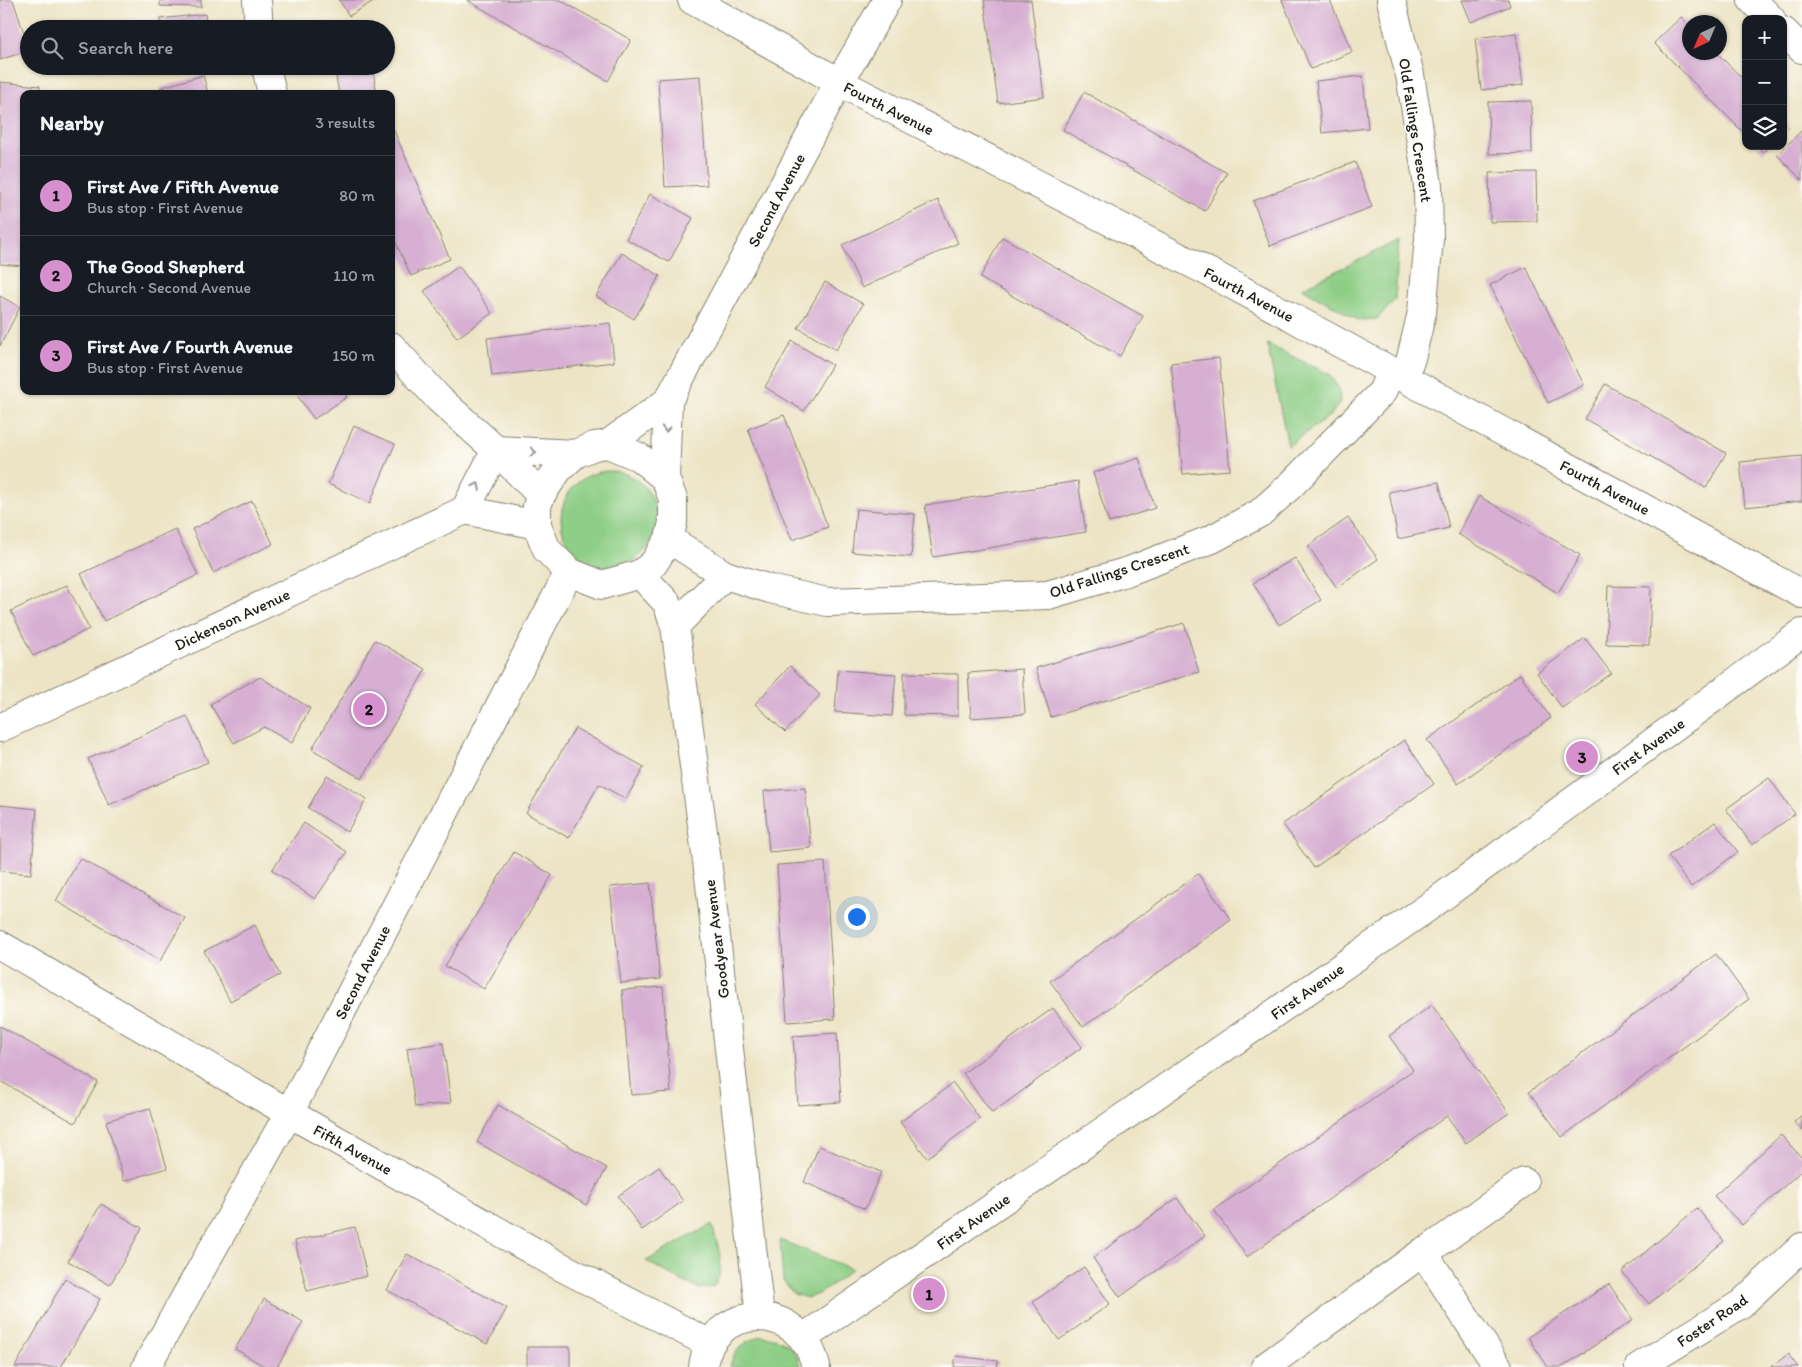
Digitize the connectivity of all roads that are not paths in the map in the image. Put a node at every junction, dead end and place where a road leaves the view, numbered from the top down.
1 (257, 0) edge
2 (692, 0) edge
3 (887, 0) edge
4 (1391, 0) edge
5 (1752, 0) edge
6 (1767, 15) edge
7 (258, 20) edge
8 (1787, 35) edge
9 (1802, 49) edge
10 (268, 75) edge
11 (839, 82) junction
12 (271, 90) edge
13 (395, 350) edge
14 (1397, 375) junction
15 (668, 401) junction
16 (608, 444) junction
17 (496, 450) junction
18 (575, 454) junction
19 (665, 478) junction
20 (541, 495) junction
21 (465, 510) junction
22 (537, 525) junction
23 (669, 539) junction
24 (569, 572) junction
25 (640, 574) junction
26 (725, 575) junction
27 (1802, 594) edge
28 (675, 626) junction
29 (1802, 633) edge
30 (0, 728) edge
31 (0, 946) edge
32 (289, 1113) junction
33 (1524, 1182) dead end
34 (1802, 1247) edge
35 (1424, 1254) junction
36 (760, 1316) junction
37 (803, 1338) junction
38 (706, 1355) edge
39 (146, 1367) edge
40 (816, 1367) edge
41 (1265, 1367) edge
42 (1498, 1367) edge
43 (1639, 1367) edge

1 - 7 street
2 - 11 street, Fourth Avenue
3 - 11 street, Second Avenue
4 - 14 street, Old Fallings Crescent
5 - 6 street
8 - 9 street
10 - 12 street
11 - 14 street, Fourth Avenue
11 - 15 street, Second Avenue
13 - 17 street
14 - 26 street, Old Fallings Crescent
14 - 27 street, Fourth Avenue
15 - 16 street, Second Avenue
15 -> 19 street, Second Avenue
16 - 18 street
16 - 19 street
17 -> 18 street
17 - 20 street
21 -> 17 street
18 - 20 street
19 - 23 street
20 - 22 street
21 - 22 street
21 - 30 street, Dickenson Avenue
22 - 24 street
23 - 25 street
23 - 26 street, Old Fallings Crescent
24 - 25 street
24 - 32 street, Second Avenue
25 - 28 street, Goodyear Avenue
26 - 28 street
28 - 36 street, Goodyear Avenue
29 - 37 street, First Avenue
31 - 32 street, Fifth Avenue
32 - 38 street, Fifth Avenue
32 - 39 street, Second Avenue
33 - 35 street
34 - 43 street, Foster Road
35 - 41 street
35 - 42 street
36 - 37 street
36 - 38 street
37 - 40 street

